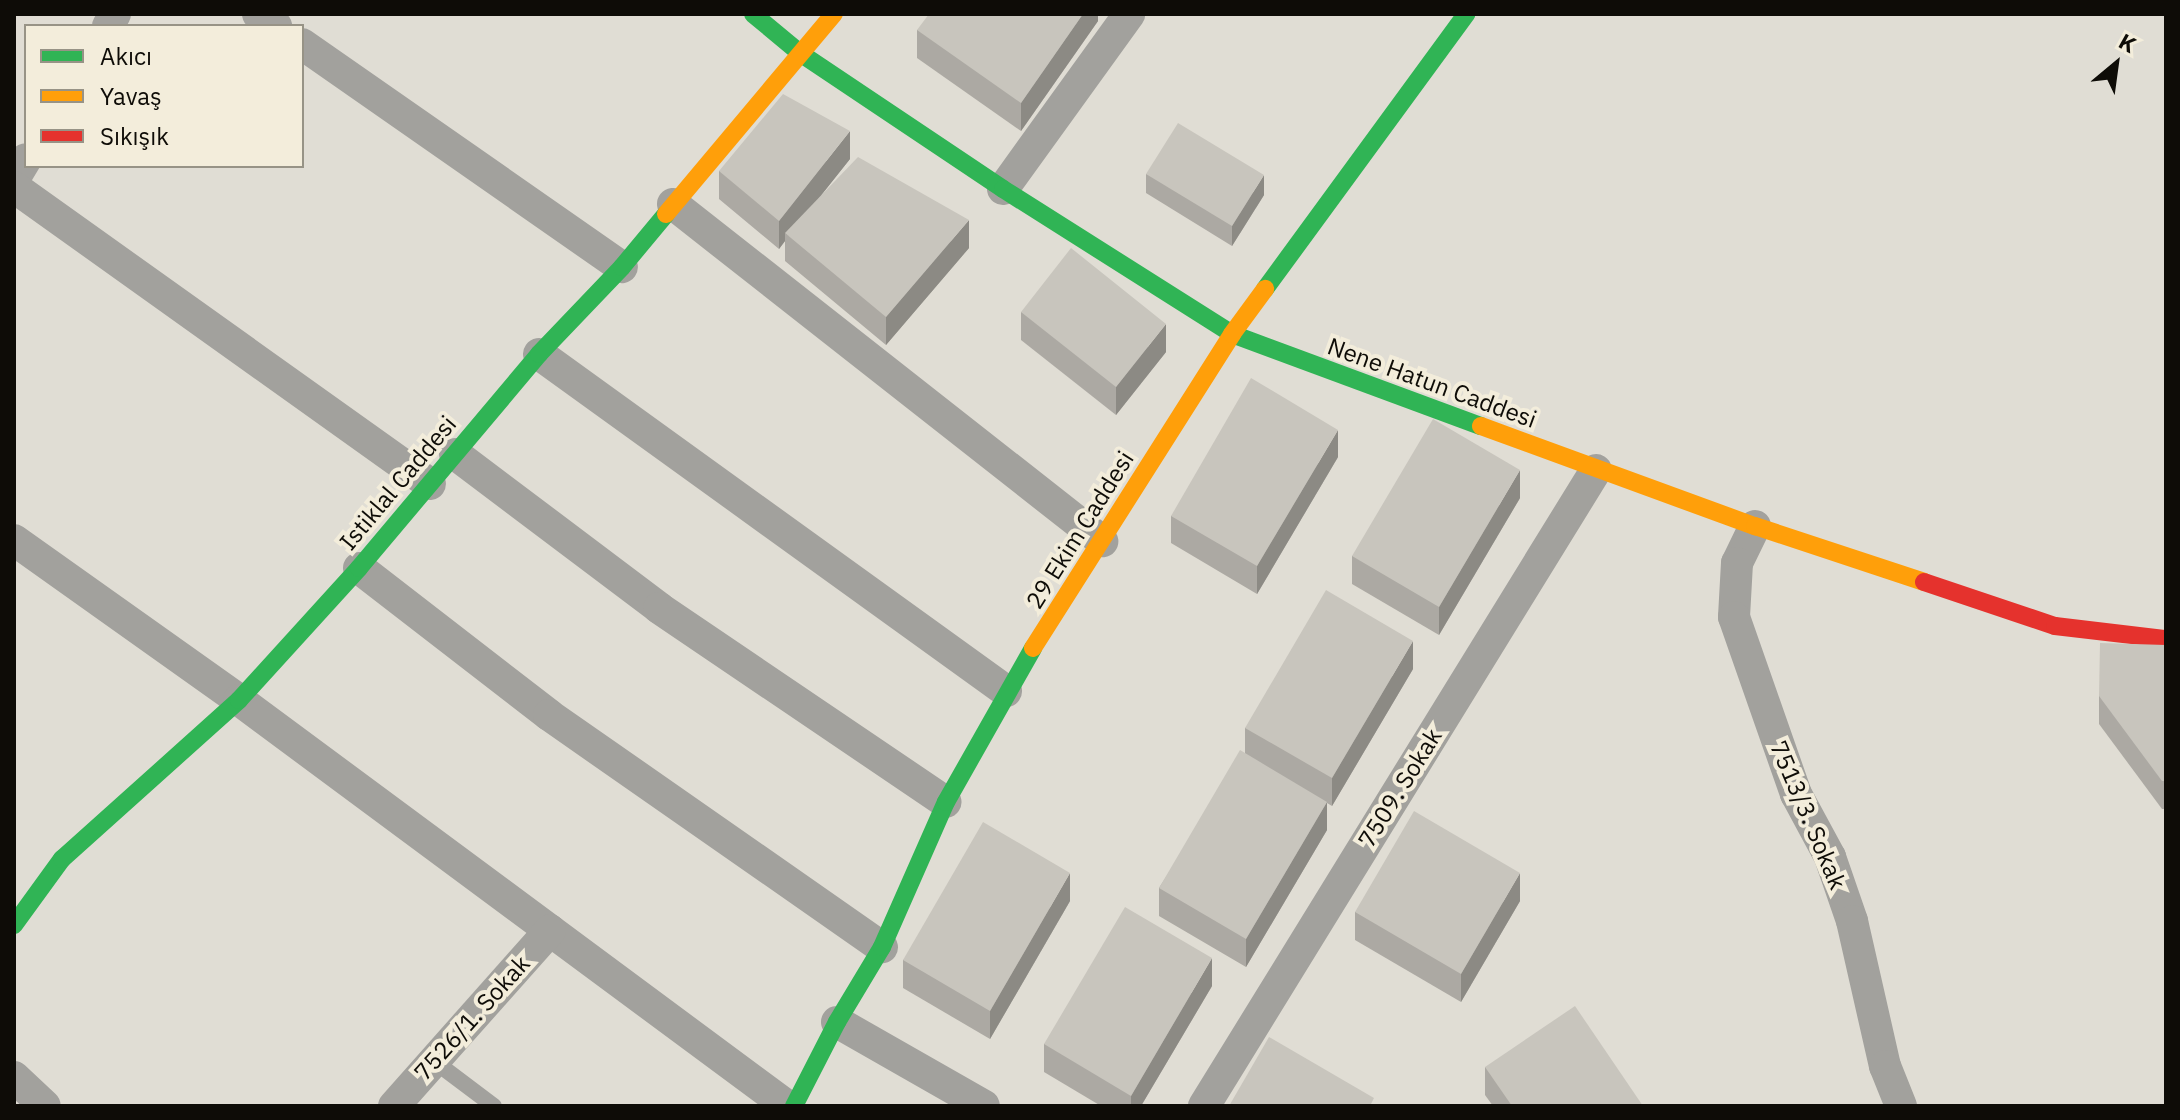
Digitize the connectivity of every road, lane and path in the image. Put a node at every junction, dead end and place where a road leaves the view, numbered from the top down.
1 (753, 14) edge
2 (834, 14) edge
3 (1129, 14) edge
4 (1466, 14) edge
5 (304, 45) edge
6 (800, 53) junction
7 (14, 187) edge
8 (1003, 189) junction
9 (673, 204) junction
10 (622, 267) junction
11 (1232, 334) junction
12 (539, 354) junction
13 (455, 454) junction
14 (1596, 470) junction
15 (430, 484) junction
16 (1755, 526) junction
17 (14, 540) edge
18 (1102, 541) junction
19 (359, 568) junction
20 (2166, 639) edge
21 (1006, 691) junction
22 (239, 700) junction
23 (946, 802) junction
24 (14, 925) edge
25 (550, 930) junction
26 (882, 947) junction
27 (837, 1022) junction
28 (434, 1061) junction
29 (14, 1077) edge
30 (45, 1106) edge
31 (394, 1106) edge
32 (494, 1106) edge
33 (787, 1106) edge
34 (794, 1106) edge
35 (984, 1106) edge
36 (1204, 1106) edge
37 (1901, 1106) edge

1 - 6 street, Nene Hatun Caddesi
2 - 6 street, Istiklal Caddesi
3 - 8 street
4 - 11 street, 29 Ekim Caddesi
5 - 10 street
6 - 8 street, Nene Hatun Caddesi
6 - 9 street, Istiklal Caddesi
7 - 15 street
8 - 11 street, Nene Hatun Caddesi
9 - 10 street, Istiklal Caddesi
9 - 18 street
10 - 12 street, Istiklal Caddesi
11 - 14 street, Nene Hatun Caddesi
11 - 18 street, 29 Ekim Caddesi
12 - 13 street, Istiklal Caddesi
12 - 21 street
13 - 15 street, Istiklal Caddesi
13 - 23 street
14 - 16 street, Nene Hatun Caddesi
14 - 36 street, 7509. Sokak
15 - 19 street, Istiklal Caddesi
16 - 20 street, Nene Hatun Caddesi
16 - 37 street, 7513/3. Sokak
17 - 22 street
18 - 21 street, 29 Ekim Caddesi
19 - 22 street, Istiklal Caddesi
19 - 26 street
21 - 23 street, 29 Ekim Caddesi
22 - 24 street, Istiklal Caddesi
22 - 25 street
23 - 26 street, 29 Ekim Caddesi
25 - 28 street, 7526/1. Sokak
25 - 33 street
26 - 27 street, 29 Ekim Caddesi
27 - 34 street, 29 Ekim Caddesi
27 - 35 street
28 - 31 street, 7526/1. Sokak
28 - 32 lane
29 - 30 street

